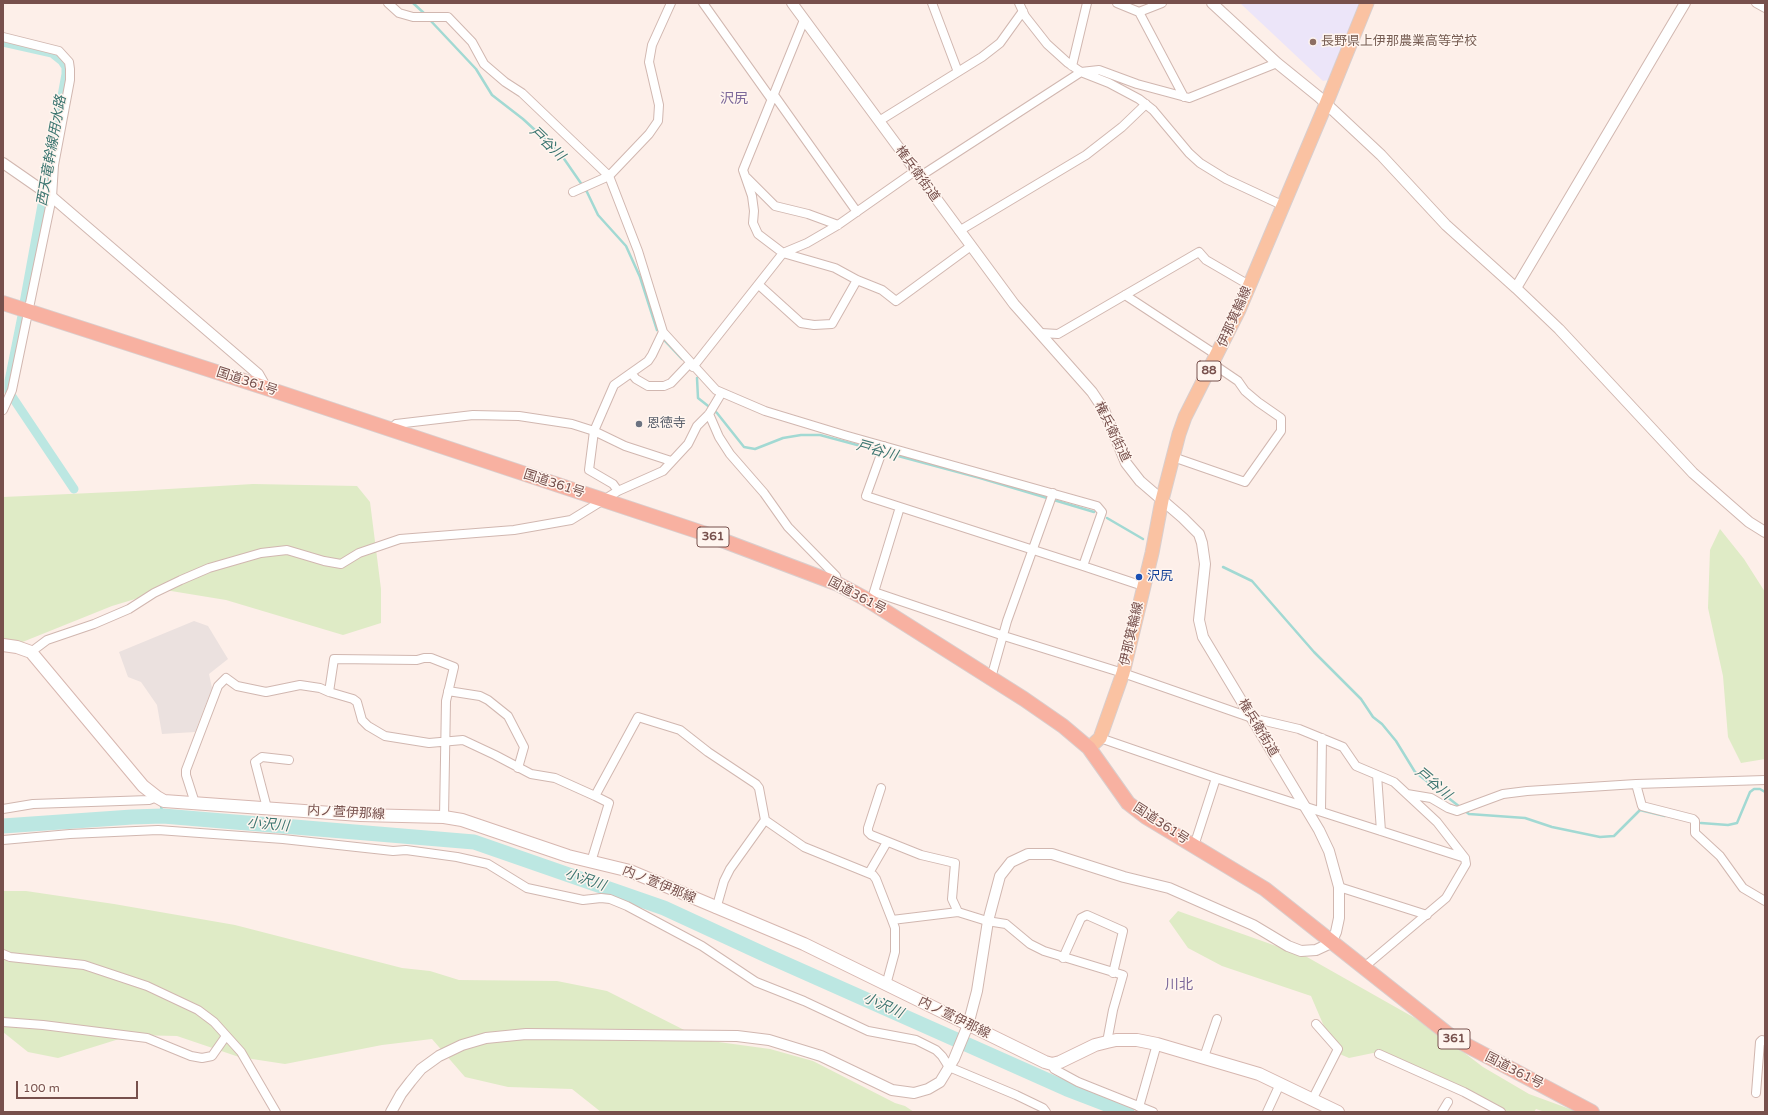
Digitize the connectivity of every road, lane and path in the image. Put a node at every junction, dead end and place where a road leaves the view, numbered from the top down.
1 (388, 3) edge
2 (671, 3) edge
3 (703, 3) edge
4 (932, 3) edge
5 (1019, 3) edge
6 (1087, 3) edge
7 (1117, 3) edge
8 (1162, 3) edge
9 (1212, 3) edge
10 (1367, 3) edge
11 (1685, 3) edge
12 (1756, 3) edge
13 (795, 4) edge
14 (1765, 8) edge
15 (1023, 11) junction
16 (1139, 12) junction
17 (804, 20) junction
18 (3, 37) edge
19 (1277, 63) junction
20 (1072, 66) junction
21 (958, 72) junction
22 (1081, 72) junction
23 (773, 97) junction
24 (1184, 97) junction
25 (1146, 104) junction
26 (1326, 104) junction
27 (879, 121) junction
28 (3, 163) edge
29 (917, 174) junction
30 (609, 176) junction
31 (745, 176) junction
32 (577, 190) dead end
33 (52, 197) junction
34 (1284, 206) junction
35 (857, 212) junction
36 (838, 225) junction
37 (959, 231) junction
38 (970, 246) junction
39 (783, 253) junction
40 (857, 280) junction
41 (759, 285) junction
42 (1250, 285) junction
43 (1516, 288) junction
44 (1125, 295) junction
45 (3, 304) edge
46 (28, 312) junction
47 (663, 332) junction
48 (1041, 333) junction
49 (1215, 360) junction
50 (691, 365) junction
51 (631, 373) junction
52 (266, 388) junction
53 (721, 394) junction
54 (3, 410) edge
55 (710, 414) junction
56 (390, 429) junction
57 (594, 431) junction
58 (883, 449) junction
59 (1173, 457) junction
60 (672, 461) junction
61 (618, 491) junction
62 (1052, 497) junction
63 (604, 500) junction
64 (1162, 500) junction
65 (900, 507) junction
66 (1765, 532) edge
67 (1033, 550) junction
68 (1083, 566) junction
69 (838, 584) junction
70 (1143, 586) junction
71 (870, 595) junction
72 (1004, 636) junction
73 (3, 645) edge
74 (31, 652) junction
75 (1123, 673) junction
76 (991, 678) junction
77 (448, 691) junction
78 (329, 692) junction
79 (1252, 718) junction
80 (1100, 738) junction
81 (1322, 738) junction
82 (445, 741) junction
83 (1089, 748) junction
84 (289, 760) dead end
85 (518, 768) junction
86 (1377, 775) junction
87 (1216, 778) junction
88 (1765, 780) edge
89 (1636, 784) junction
90 (881, 788) dead end
91 (1407, 794) junction
92 (595, 796) junction
93 (157, 797) junction
94 (195, 803) junction
95 (1304, 806) junction
96 (268, 808) junction
97 (3, 809) edge
98 (1321, 811) junction
99 (444, 817) junction
100 (765, 820) junction
101 (1381, 831) junction
102 (3, 840) edge
103 (887, 842) junction
104 (1194, 846) junction
105 (1465, 858) junction
106 (591, 862) junction
107 (869, 873) junction
108 (1339, 886) junction
109 (1765, 902) edge
110 (716, 909) junction
111 (958, 912) junction
112 (1427, 915) junction
113 (892, 920) junction
114 (988, 921) junction
115 (1331, 943) junction
116 (3, 954) edge
117 (1063, 958) junction
118 (1363, 968) junction
119 (1113, 973) junction
120 (886, 985) junction
121 (1216, 1019) dead end
122 (3, 1022) edge
123 (1316, 1024) dead end
124 (967, 1027) junction
125 (226, 1036) junction
126 (1765, 1041) edge
127 (1107, 1042) junction
128 (1157, 1044) junction
129 (1379, 1054) dead end
130 (1204, 1057) junction
131 (952, 1063) junction
132 (1052, 1064) junction
133 (1280, 1084) junction
134 (1756, 1093) dead end
135 (1312, 1100) junction
136 (1448, 1102) dead end
137 (1139, 1107) junction
138 (277, 1111) edge
139 (1497, 1111) edge
140 (391, 1112) edge
141 (1046, 1112) edge
142 (1153, 1112) edge
143 (1266, 1112) edge
144 (1338, 1112) edge
145 (1442, 1112) edge
146 (1592, 1112) edge

1 - 30 street
2 - 30 street
3 - 23 street
4 - 21 street
5 - 15 street
6 - 20 street
7 - 16 street
8 - 16 street
9 - 19 street
10 - 26 main road, 伊那箕輪線 / 88
11 - 43 street
12 - 14 street
13 - 17 street, 権兵衛街道
15 - 20 street
15 - 21 street
16 - 24 street
17 - 23 street
17 - 27 street, 権兵衛街道
18 - 33 street
19 - 24 street
19 - 26 street
20 - 22 street
21 - 27 street
22 - 24 street
22 - 25 street
22 - 29 street
23 - 31 street
23 - 35 street
25 - 34 street
25 - 37 street
26 - 34 main road, 伊那箕輪線 / 88
26 - 43 street
27 - 29 street, 権兵衛街道
28 - 33 street
29 - 35 street
29 - 37 street, 権兵衛街道
30 - 32 street
30 - 47 street
31 - 36 street
31 - 39 street
33 - 46 street
33 - 52 street
34 - 42 main road, 伊那箕輪線 / 88
35 - 36 street
36 - 39 street
37 - 38 street, 権兵衛街道
38 - 40 street
38 - 48 street, 権兵衛街道
39 - 40 street
39 - 41 street
40 - 41 street
41 - 50 street
42 - 44 street
42 - 49 main road, 伊那箕輪線 / 88
43 - 66 street
44 - 48 street
44 - 49 street
45 - 46 highway, 国道361号 / 361
46 - 52 highway, 国道361号 / 361
46 - 54 street
47 - 50 street
47 - 51 street
48 - 64 street, 権兵衛街道
49 - 59 main road, 伊那箕輪線 / 88
49 - 59 street
50 - 51 street
50 - 53 street
51 - 57 street
52 - 56 highway, 国道361号 / 361
53 - 55 street
53 - 58 street
55 - 60 street
55 - 69 street
56 - 57 street
56 - 63 highway, 国道361号 / 361
57 - 60 street
57 - 61 street
58 - 62 street
58 - 65 street
59 - 64 main road, 伊那箕輪線 / 88
60 - 61 street
61 - 63 street
62 - 67 street
62 - 68 street
63 - 69 highway, 国道361号 / 361
63 - 74 street
64 - 70 main road, 伊那箕輪線 / 88
64 - 79 street, 権兵衛街道
65 - 67 street
65 - 71 street
67 - 68 street
67 - 72 street
68 - 70 street
69 - 71 highway, 国道361号 / 361
70 - 75 main road, 伊那箕輪線 / 88
71 - 72 street
71 - 76 highway, 国道361号 / 361
72 - 75 street
72 - 76 street
73 - 74 main road
74 - 93 main road, 内ノ萱伊那線
75 - 79 street
75 - 80 main road, 伊那箕輪線 / 88
76 - 83 highway, 国道361号 / 361
77 - 78 street
77 - 82 street
77 - 85 street
78 - 82 street
78 - 94 street
79 - 81 street
79 - 95 street, 権兵衛街道
80 - 83 main road, 伊那箕輪線 / 88
80 - 87 street
81 - 86 street
81 - 98 street
82 - 85 street
82 - 99 street
83 - 104 highway, 国道361号 / 361
84 - 96 street
85 - 92 street
86 - 91 street
86 - 101 street
87 - 95 street
87 - 104 street
88 - 89 street
89 - 91 street
89 - 109 street
90 - 103 street
91 - 105 street
92 - 100 street
92 - 106 street
93 - 94 main road, 内ノ萱伊那線
93 - 97 street
94 - 96 main road, 内ノ萱伊那線
95 - 98 street
95 - 108 street, 権兵衛街道
96 - 99 main road, 内ノ萱伊那線
98 - 101 street
99 - 106 main road, 内ノ萱伊那線
100 - 107 street
100 - 110 street
101 - 105 street
102 - 131 street
103 - 107 street
103 - 111 street
104 - 115 highway, 国道361号 / 361
105 - 112 street
106 - 110 main road, 内ノ萱伊那線
107 - 113 street
108 - 112 street
108 - 115 street, 権兵衛街道
110 - 120 main road, 内ノ萱伊那線
111 - 113 street
111 - 114 street
112 - 118 street
113 - 120 street
114 - 115 street
114 - 117 street
114 - 124 street
115 - 118 highway, 国道361号 / 361
116 - 125 street
117 - 119 street
117 - 119 street
118 - 146 highway, 国道361号 / 361
119 - 127 street
120 - 124 main road, 内ノ萱伊那線
121 - 130 street
122 - 125 street
123 - 135 street
124 - 131 street
124 - 132 main road, 内ノ萱伊那線
125 - 138 street
126 - 134 street
127 - 128 main road
127 - 132 main road
128 - 130 main road
128 - 137 street
129 - 139 street
130 - 133 main road
131 - 140 street
131 - 141 street
132 - 137 street
133 - 135 main road
133 - 143 street
135 - 144 main road
136 - 145 street
137 - 142 street

